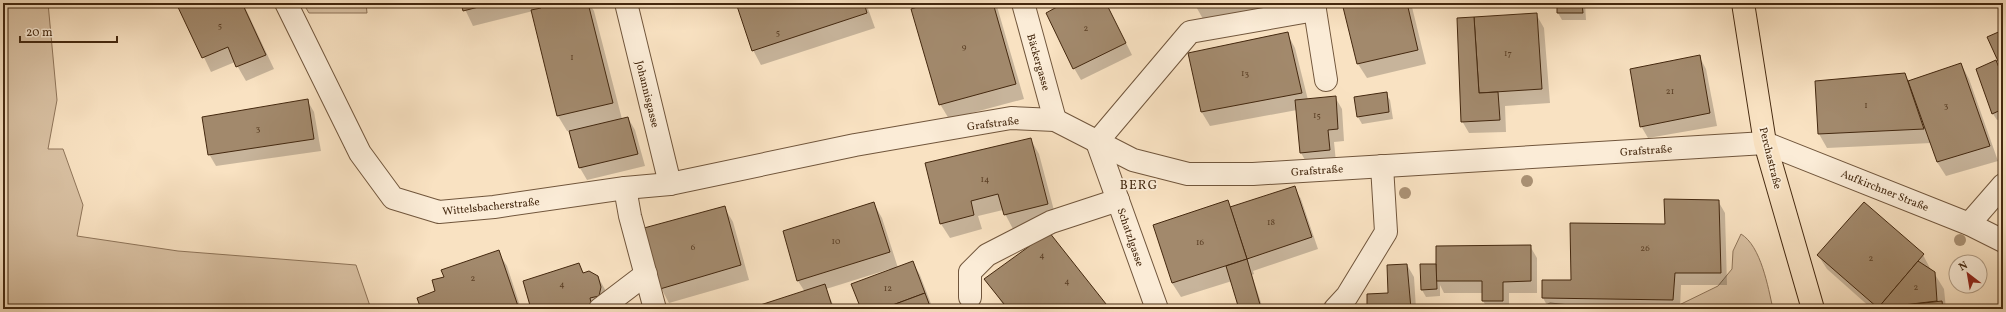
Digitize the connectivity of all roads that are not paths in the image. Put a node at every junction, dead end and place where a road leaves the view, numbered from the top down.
1 (286, 3) edge
2 (626, 3) edge
3 (1023, 3) edge
4 (1743, 3) edge
5 (1315, 7) edge
6 (1326, 80) dead end
7 (1055, 120) junction
8 (1097, 142) junction
9 (1765, 142) junction
10 (1382, 166) junction
11 (670, 184) junction
12 (2003, 185) edge
13 (636, 187) junction
14 (1118, 200) junction
15 (1969, 224) junction
16 (2003, 241) edge
17 (646, 274) junction
18 (970, 297) dead end
19 (600, 309) edge
20 (655, 309) edge
21 (1157, 309) edge
22 (1334, 309) edge
23 (1813, 309) edge

1 - 13 street, Wittelsbacherstraße
2 - 11 street, Johannisgasse
3 - 7 street, Bäckergasse
4 - 9 main road, Perchastraße
5 - 6 street
5 - 8 street
7 - 8 street, Grafstraße
7 - 11 street, Grafstraße
8 - 10 street, Grafstraße
8 - 14 street, Schatzlgasse
9 - 10 street, Grafstraße
9 - 15 street, Aufkirchner Straße
9 - 23 main road, Perchastraße
10 - 22 street
11 - 13 street, Grafstraße
12 - 15 street
13 - 17 street
14 - 18 street
14 - 21 street, Schatzlgasse
15 - 16 street, Aufkirchner Straße
17 - 19 street
17 - 20 street

